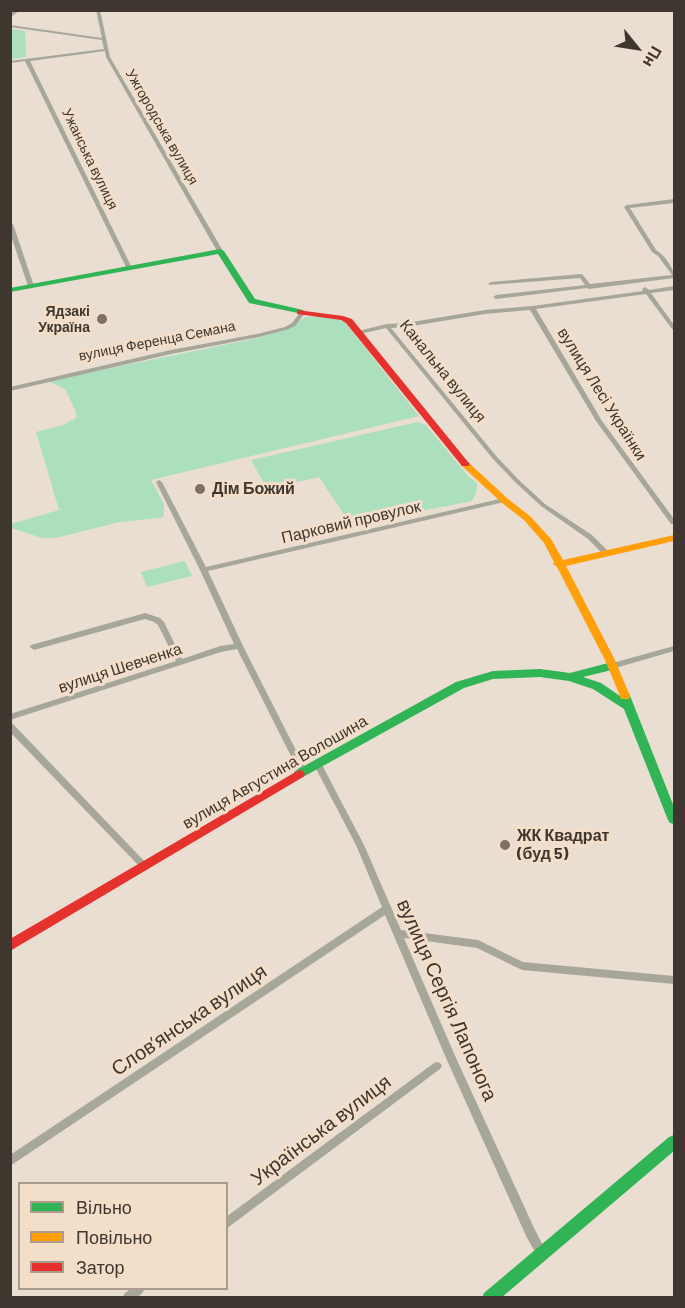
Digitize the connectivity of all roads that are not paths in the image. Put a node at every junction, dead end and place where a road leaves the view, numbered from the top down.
1 (18, 10) edge
2 (99, 10) edge
3 (10, 16) edge
4 (10, 26) edge
5 (103, 39) junction
6 (105, 50) junction
7 (27, 60) junction
8 (10, 62) edge
9 (675, 201) edge
10 (10, 224) edge
11 (220, 251) junction
12 (129, 268) junction
13 (675, 275) edge
14 (638, 282) junction
15 (491, 284) dead end
16 (32, 286) junction
17 (589, 287) junction
18 (675, 288) edge
19 (10, 290) edge
20 (648, 292) junction
21 (496, 297) dead end
22 (532, 308) junction
23 (303, 312) junction
24 (387, 326) junction
25 (675, 328) edge
26 (360, 332) junction
27 (10, 389) edge
28 (159, 482) dead end
29 (504, 500) junction
30 (673, 522) dead end
31 (675, 538) edge
32 (607, 554) junction
33 (558, 564) junction
34 (204, 570) junction
35 (239, 646) junction
36 (34, 647) dead end
37 (675, 649) edge
38 (180, 662) junction
39 (612, 666) junction
40 (570, 677) junction
41 (626, 705) junction
42 (10, 717) edge
43 (10, 726) edge
44 (317, 763) junction
45 (303, 772) junction
46 (675, 820) edge
47 (144, 866) junction
48 (387, 909) junction
49 (397, 933) junction
50 (10, 946) edge
51 (675, 980) edge
52 (437, 1066) dead end
53 (675, 1142) edge
54 (10, 1161) edge
55 (228, 1223) edge
56 (542, 1253) junction
57 (489, 1298) edge

1 - 3 street
2 - 5 street, Ужгородська вулиця
4 - 5 street
5 - 6 street, Ужгородська вулиця
6 - 7 street
6 - 11 street, Ужгородська вулиця
7 - 8 street
7 - 12 street, Ужанська вулиця
9 - 13 street
10 - 16 street
11 - 12 street
11 - 23 street
12 - 16 street
13 - 14 street
14 - 17 street
14 - 20 street
15 - 17 street
16 - 19 street
17 - 21 street
18 - 20 street, Канальна вулиця
20 - 22 street, Канальна вулиця
20 - 25 street
22 - 24 street, Канальна вулиця
22 - 30 street, вулиця Лесі Українки
23 - 26 street
23 - 27 street, вулиця Ференца Семана
24 - 26 street
24 - 32 street, Канальна вулиця
26 - 29 street
28 - 34 street
29 - 33 street
29 - 34 street, Парковий провулок
31 - 32 street
32 - 33 street
33 - 39 street
34 - 35 street
35 - 38 street, вулиця Шевченка
35 - 45 street
36 - 38 street
37 - 39 street
38 - 42 street, вулиця Шевченка
39 - 40 street, вулиця Августина Волошина
39 - 41 street
40 - 41 street, вулиця Августина Волошина
40 - 44 street, вулиця Августина Волошина
41 - 46 street
43 - 47 street
44 - 45 street, вулиця Августина Волошина
44 - 48 street, вулиця Сергія Лапонога
45 - 47 street, вулиця Августина Волошина
47 - 50 street, вулиця Августина Волошина
48 - 49 street, вулиця Сергія Лапонога
48 - 54 street, Словʼянська вулиця
49 - 51 street
49 - 56 street, вулиця Сергія Лапонога
52 - 55 street, Українська вулиця
53 - 56 street
56 - 57 street

